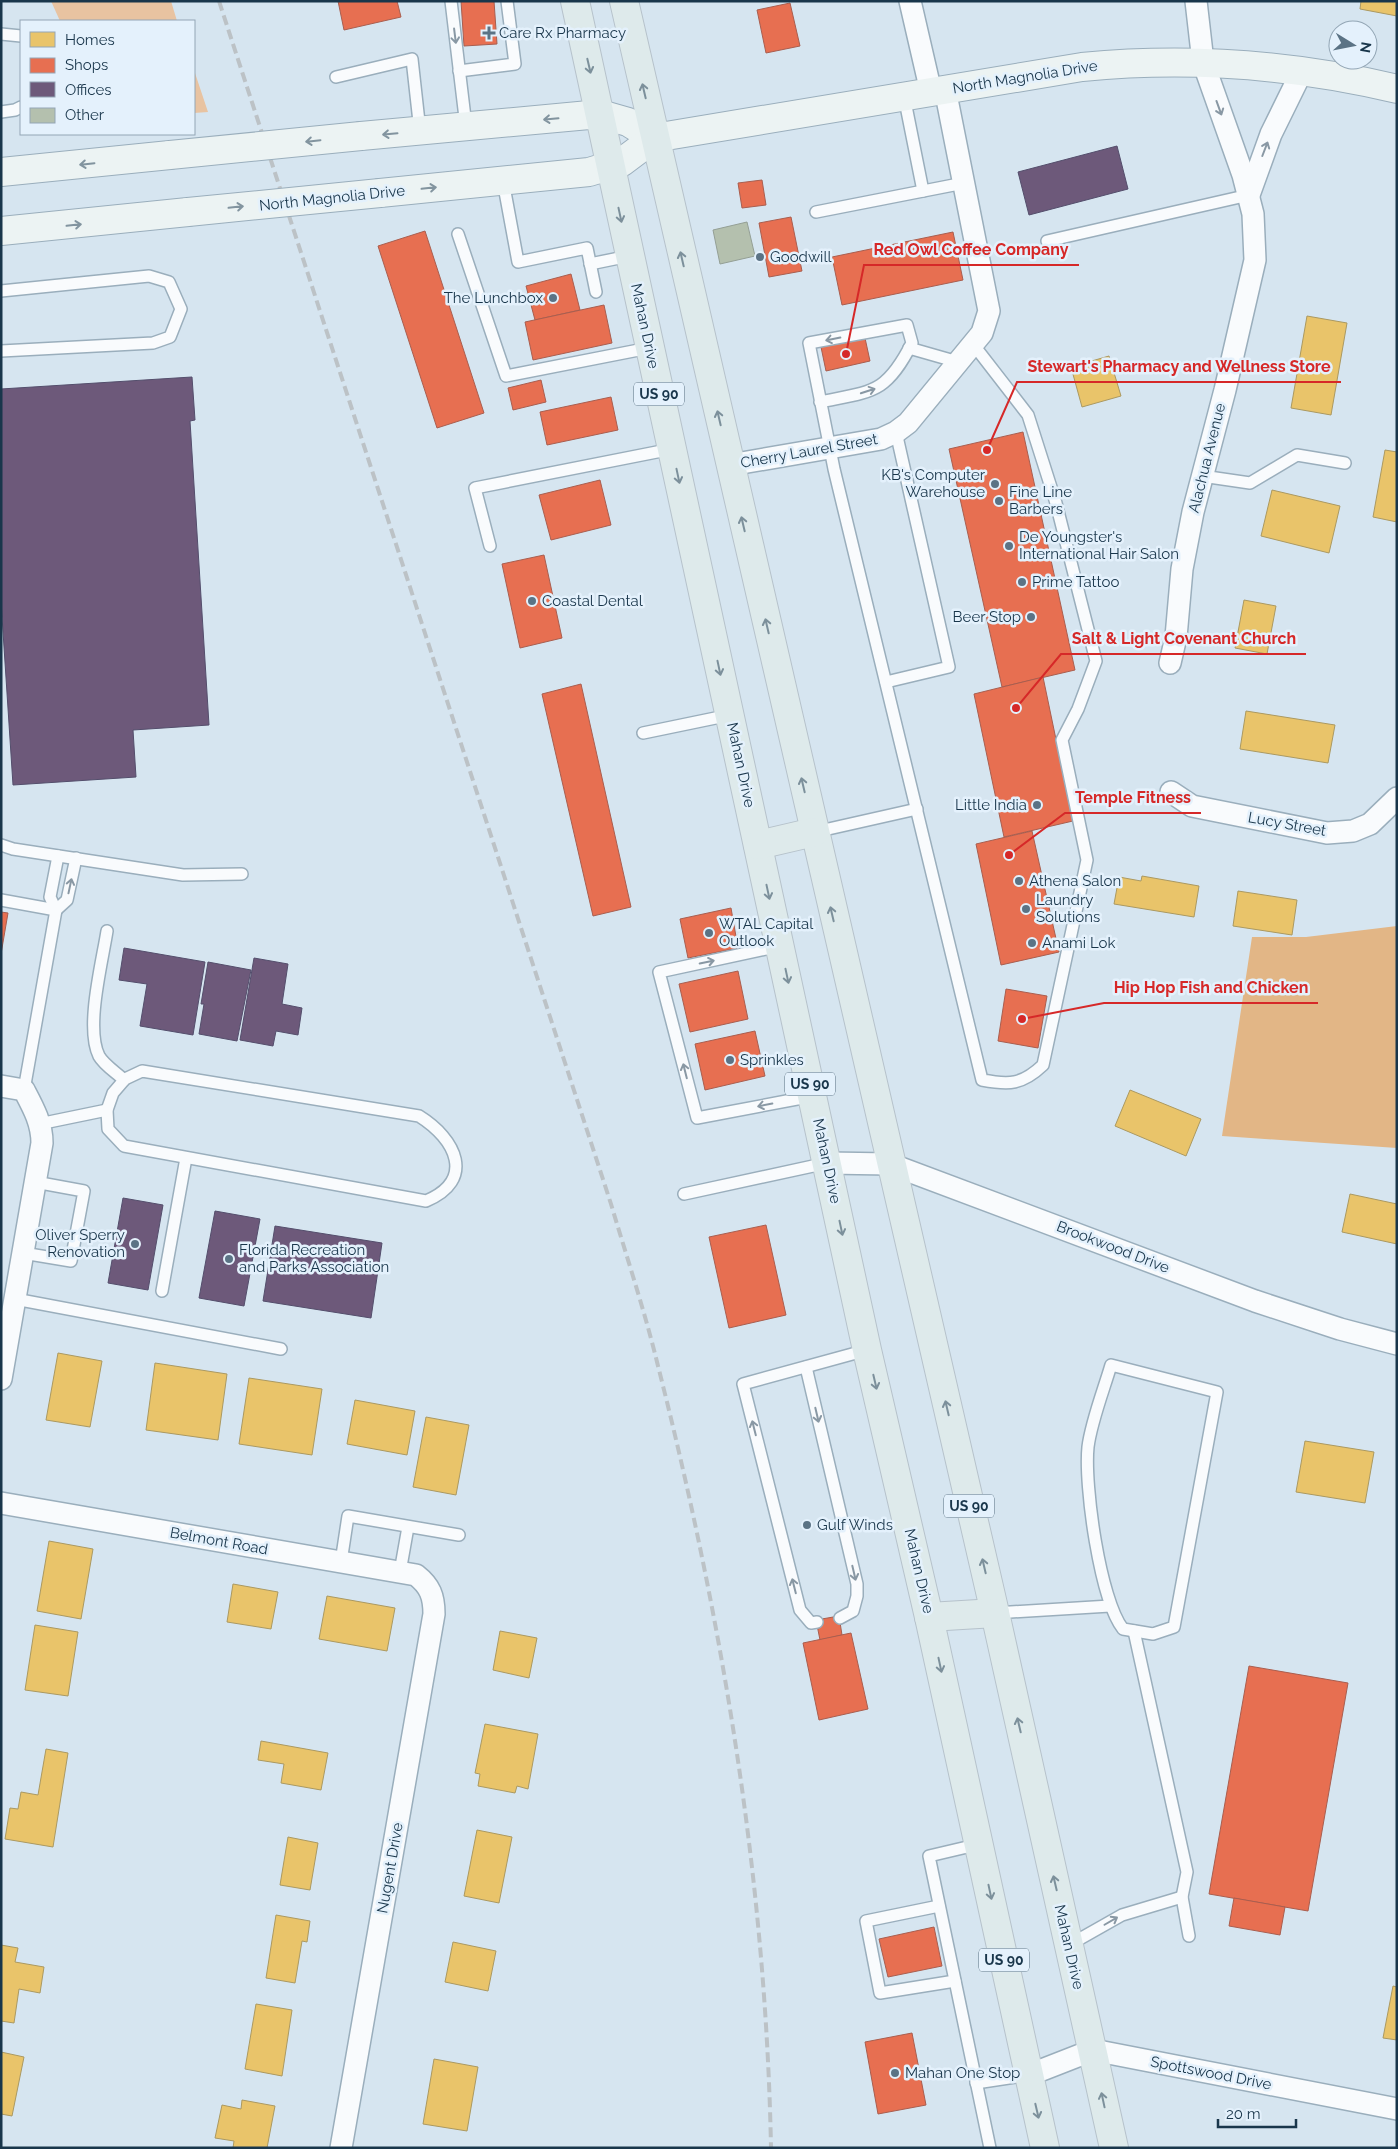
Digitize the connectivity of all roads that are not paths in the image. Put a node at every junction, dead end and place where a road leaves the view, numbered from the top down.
1 (451, 1) edge
2 (507, 1) edge
3 (575, 1) edge
4 (910, 1) edge
5 (1196, 1) edge
6 (630, 7) edge
7 (1, 34) edge
8 (20, 36) edge
9 (1203, 62) junction
10 (459, 71) junction
11 (1302, 71) junction
12 (336, 77) dead end
13 (1397, 89) edge
14 (938, 91) junction
15 (904, 96) junction
16 (20, 108) edge
17 (1, 112) edge
18 (600, 114) junction
19 (466, 126) junction
20 (420, 131) junction
21 (654, 138) junction
22 (610, 168) junction
23 (1, 172) edge
24 (503, 181) junction
25 (964, 184) junction
26 (923, 191) junction
27 (1249, 194) junction
28 (816, 212) dead end
29 (1, 231) edge
30 (458, 234) dead end
31 (1047, 241) dead end
32 (629, 256) junction
33 (590, 264) junction
34 (1, 291) edge
35 (596, 292) dead end
36 (973, 344) junction
37 (649, 348) junction
38 (909, 348) junction
39 (1, 351) edge
40 (958, 362) junction
41 (820, 402) junction
42 (896, 432) junction
43 (829, 448) junction
44 (672, 449) junction
45 (1345, 463) dead end
46 (730, 465) junction
47 (1202, 476) junction
48 (490, 546) dead end
49 (1170, 663) dead end
50 (886, 682) junction
51 (730, 715) junction
52 (643, 733) dead end
53 (1171, 792) dead end
54 (1397, 798) edge
55 (917, 809) junction
56 (814, 832) junction
57 (1, 844) edge
58 (758, 844) junction
59 (58, 856) junction
60 (76, 858) junction
61 (242, 874) dead end
62 (1, 900) edge
63 (56, 910) junction
64 (107, 931) dead end
65 (780, 946) junction
66 (124, 1080) junction
67 (1, 1086) edge
68 (24, 1090) junction
69 (813, 1096) junction
70 (106, 1110) junction
71 (39, 1124) junction
72 (186, 1158) junction
73 (827, 1163) junction
74 (890, 1164) junction
75 (35, 1182) junction
76 (684, 1194) dead end
77 (23, 1253) junction
78 (162, 1292) dead end
79 (10, 1307) edge
80 (1397, 1344) edge
81 (281, 1349) dead end
82 (867, 1350) junction
83 (806, 1367) junction
84 (1, 1379) edge
85 (1, 1503) edge
86 (408, 1527) junction
87 (459, 1535) dead end
88 (341, 1562) junction
89 (400, 1572) junction
90 (430, 1589) joint
91 (1110, 1606) junction
92 (994, 1614) junction
93 (930, 1617) junction
94 (840, 1618) dead end
95 (817, 1622) dead end
96 (1134, 1631) junction
97 (980, 1844) junction
98 (1182, 1897) junction
99 (939, 1906) junction
100 (1188, 1936) dead end
101 (1069, 1945) junction
102 (955, 1981) junction
103 (1093, 2050) junction
104 (1029, 2075) junction
105 (976, 2083) junction
106 (1397, 2109) edge
107 (341, 2148) edge
108 (990, 2148) edge
109 (1046, 2148) edge
110 (1114, 2148) edge

1 -> 10 lane
2 - 10 lane
3 -> 18 main road, US 90
4 - 14 street, Cherry Laurel Street
5 - 9 street, Alachua Avenue
21 -> 6 main road, US 90
7 - 8 lane
9 - 11 main road, North Magnolia Drive
9 - 14 main road, North Magnolia Drive
9 -> 27 street, Alachua Avenue
10 - 19 lane
11 - 13 main road, North Magnolia Drive
27 -> 11 street, Alachua Avenue
12 - 20 lane
14 - 15 main road, North Magnolia Drive
14 - 25 street, Cherry Laurel Street
15 - 21 main road, North Magnolia Drive
15 - 26 lane
16 - 17 lane
18 -> 19 main road
18 - 21 main road
18 - 22 main road, Mahan Drive / US 90
19 - 20 main road
20 -> 23 main road, bridge
21 - 22 main road, North Magnolia Drive
46 -> 21 main road, Mahan Drive / US 90
22 - 24 main road, North Magnolia Drive
22 -> 32 main road, Mahan Drive / US 90
29 -> 24 main road, North Magnolia Drive, bridge
24 - 33 lane
25 - 26 lane
25 - 36 street, Cherry Laurel Street
26 - 28 lane
27 - 31 lane
27 - 47 street, Alachua Avenue
30 - 37 lane
32 - 33 lane
32 - 37 main road, Mahan Drive / US 90
33 - 35 lane
34 - 39 lane
36 - 40 street, Cherry Laurel Street
36 - 55 lane
37 - 44 main road, Mahan Drive / US 90
38 - 40 lane
41 -> 38 lane
38 -> 41 lane
40 - 42 street, Cherry Laurel Street
41 - 43 lane
42 - 43 street, Cherry Laurel Street
42 - 50 lane
43 - 46 street, Cherry Laurel Street
43 - 50 lane
44 - 48 lane
44 -> 51 main road, Mahan Drive / US 90
45 - 47 lane
56 -> 46 main road, Mahan Drive / US 90
47 - 49 street, Alachua Avenue
50 - 55 lane
51 - 52 lane
51 - 58 main road, Mahan Drive / US 90
53 - 54 street, Lucy Street
55 - 56 lane
56 - 58 main road
74 -> 56 main road, Mahan Drive / US 90
57 - 59 lane
58 -> 65 main road, Mahan Drive / US 90
59 - 60 lane
59 - 63 lane
60 - 61 lane
63 -> 60 lane
62 - 63 lane
63 - 68 lane
64 - 66 lane
65 -> 69 main road, Mahan Drive / US 90
69 -> 65 lane
66 - 70 lane
66 - 72 lane
67 - 68 street
68 - 71 street
69 - 73 main road, Mahan Drive / US 90
70 - 71 lane
70 - 72 lane
71 - 75 street
72 - 78 lane
73 - 74 street, Brookwood Drive
73 - 76 lane
73 -> 82 main road, Mahan Drive / US 90
74 - 80 street, Brookwood Drive
92 -> 74 main road, Mahan Drive / US 90
75 - 77 street
75 - 77 lane
77 - 79 street
79 - 81 lane
79 - 84 street
82 - 83 lane
82 -> 93 main road, Mahan Drive / US 90
83 -> 94 lane
95 -> 83 lane
85 - 88 street, Belmont Road
86 - 87 lane
86 - 88 lane
86 - 89 lane
88 - 89 street, Belmont Road
89 - 90 street, Belmont Road
90 - 107 street, Nugent Drive
91 - 92 lane
91 - 96 lane
91 - 96 lane
92 - 93 main road
101 -> 92 main road, Mahan Drive / US 90
93 -> 97 main road, Mahan Drive / US 90
96 - 98 lane
97 - 99 lane
97 -> 104 main road, Mahan Drive / US 90
98 - 100 lane
101 -> 98 lane
99 - 102 lane
99 - 102 lane
101 - 103 main road, Mahan Drive / US 90
102 - 105 lane
103 - 104 street
103 - 106 street, Spottswood Drive
110 -> 103 main road, Mahan Drive / US 90
104 - 105 lane
104 -> 109 main road, Mahan Drive / US 90
105 - 108 lane

